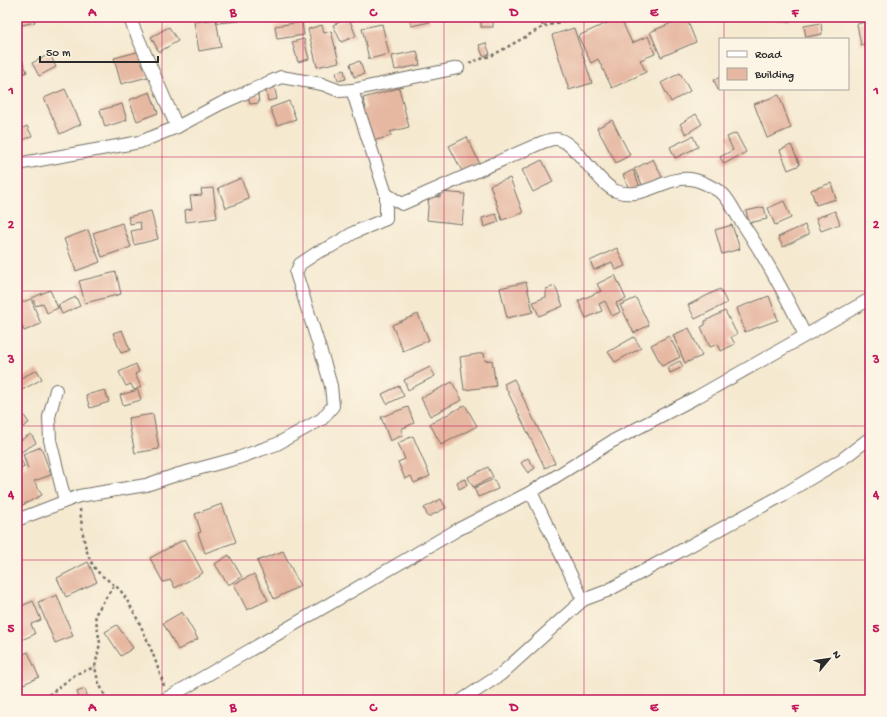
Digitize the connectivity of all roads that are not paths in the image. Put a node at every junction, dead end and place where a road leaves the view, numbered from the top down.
1 (129, 17) edge
2 (458, 68) road end
3 (352, 90) junction
4 (177, 127) junction
5 (17, 164) edge
6 (386, 194) junction
7 (870, 298) edge
8 (805, 335) junction
9 (56, 390) dead end
10 (870, 438) edge
11 (531, 492) junction
12 (65, 501) junction
13 (17, 520) edge
14 (583, 600) junction
15 (166, 699) edge
16 (462, 700) edge

1 - 4 street
2 - 3 street
3 - 4 street
3 - 6 street
4 - 5 street
6 - 8 street
6 - 12 street
7 - 8 street
8 - 11 street
9 - 12 street
10 - 14 street
11 - 14 street
11 - 15 street
12 - 13 street
14 - 16 street

